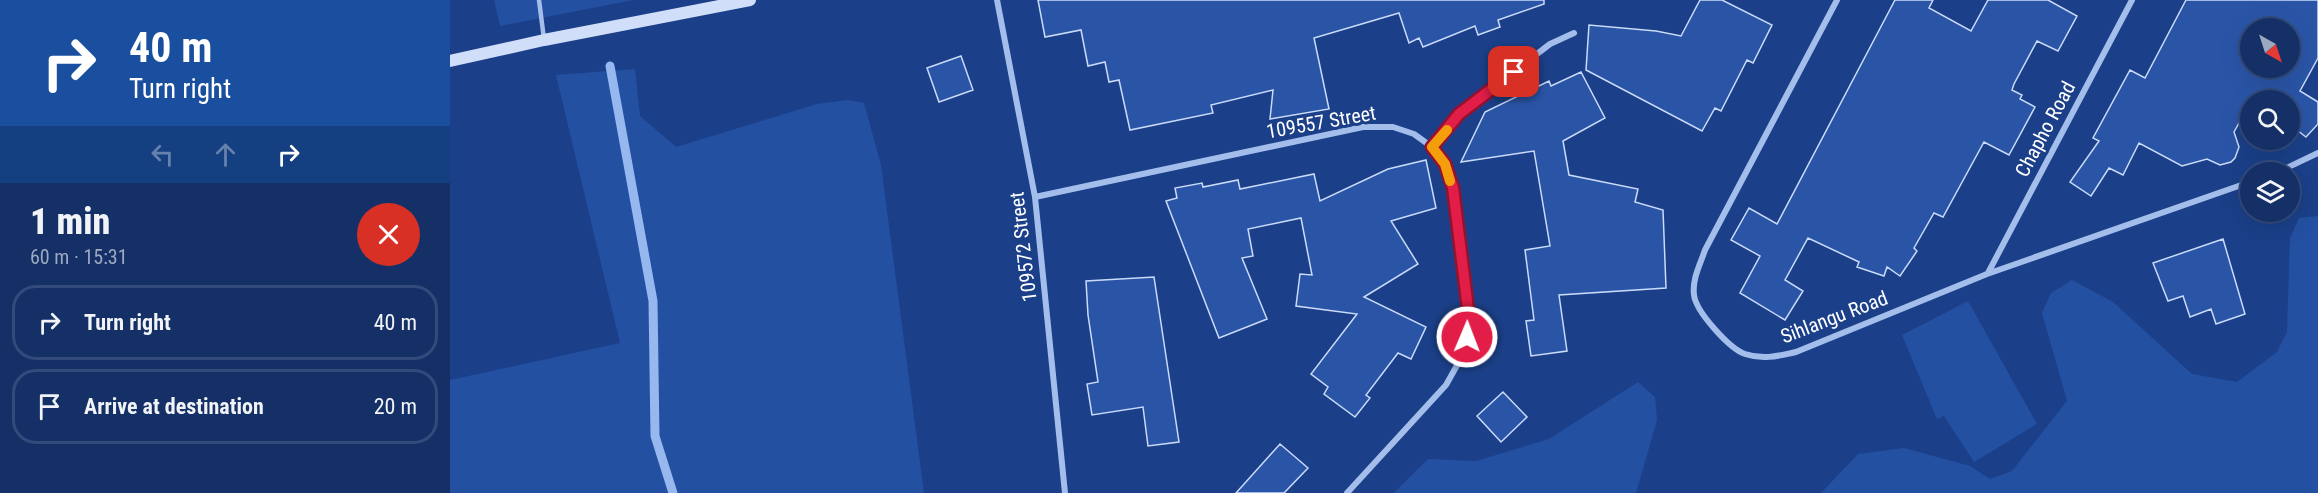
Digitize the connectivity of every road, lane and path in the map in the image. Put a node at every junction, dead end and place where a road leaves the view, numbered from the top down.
1 (539, 0) edge
2 (750, 0) edge
3 (997, 0) edge
4 (1837, 0) edge
5 (2132, 0) edge
6 (1574, 33) dead end
7 (544, 39) junction
8 (450, 61) edge
9 (1432, 147) junction
10 (2318, 153) edge
11 (2299, 162) edge
12 (2240, 185) edge
13 (1035, 197) junction
14 (1987, 274) junction
15 (1065, 493) edge
16 (1347, 493) edge

1 - 7 lane
2 - 7 street
3 - 13 street, 109572 Street
4 - 14 street, Sihlangu Road
5 - 14 street, Chapho Road
6 - 9 street
7 - 8 street
9 - 13 street, 109557 Street
9 - 16 street, 109557 Street
10 - 11 street
12 - 14 street, Sihlangu Road
13 - 15 street, 109572 Street

